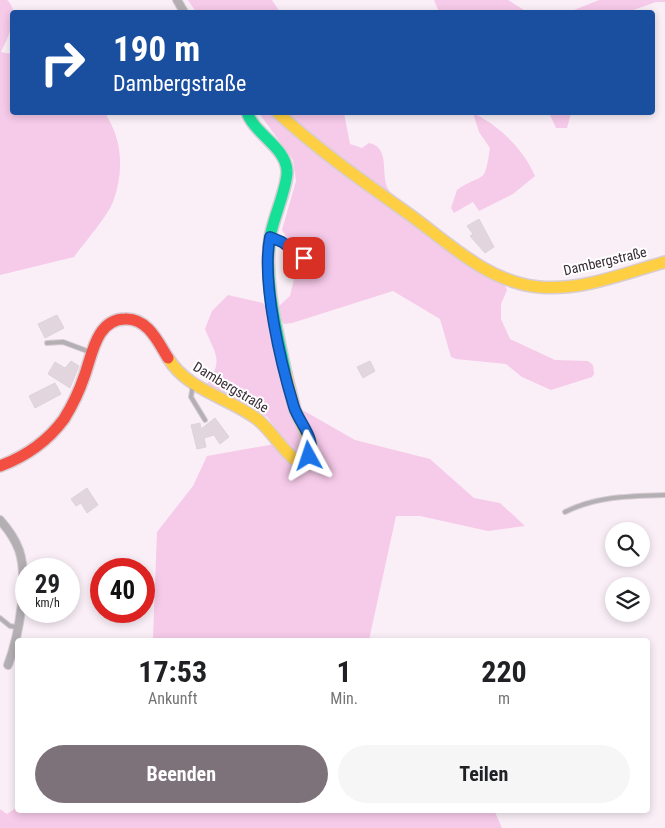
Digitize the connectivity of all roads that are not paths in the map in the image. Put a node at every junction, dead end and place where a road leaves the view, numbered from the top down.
1 (248, 115) edge
2 (281, 115) edge
3 (270, 237) junction
4 (304, 258) dead end
5 (665, 262) edge
6 (47, 343) dead end
7 (92, 353) junction
8 (193, 384) junction
9 (206, 420) dead end
10 (0, 466) edge
11 (665, 496) edge
12 (565, 512) dead end
13 (0, 520) edge
14 (0, 618) edge
15 (17, 627) junction
16 (8, 665) dead end

1 - 3 street, Dambergstraße
2 - 5 street, Dambergstraße
3 - 4 lane
3 - 8 street, Dambergstraße
6 - 7 lane
7 - 8 street, Dambergstraße
7 - 10 street, Dambergstraße
8 - 9 lane
11 - 12 lane
13 - 15 street
14 - 15 lane
15 - 16 street

